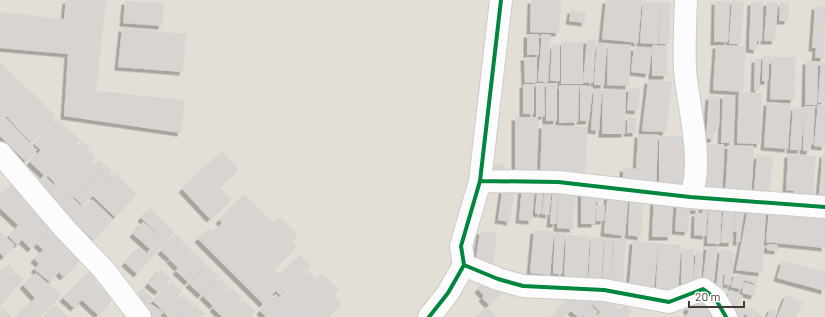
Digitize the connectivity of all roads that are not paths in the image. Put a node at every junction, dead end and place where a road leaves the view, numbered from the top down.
1 (501, 0) edge
2 (686, 0) edge
3 (0, 153) edge
4 (480, 181) junction
5 (690, 197) junction
6 (825, 207) edge
7 (464, 265) junction
8 (140, 317) edge
9 (429, 317) edge
10 (726, 317) edge

1 - 4 street
2 - 5 street
3 - 8 street
4 - 5 street
4 - 7 street
5 - 6 street
7 - 9 street
7 - 10 street

